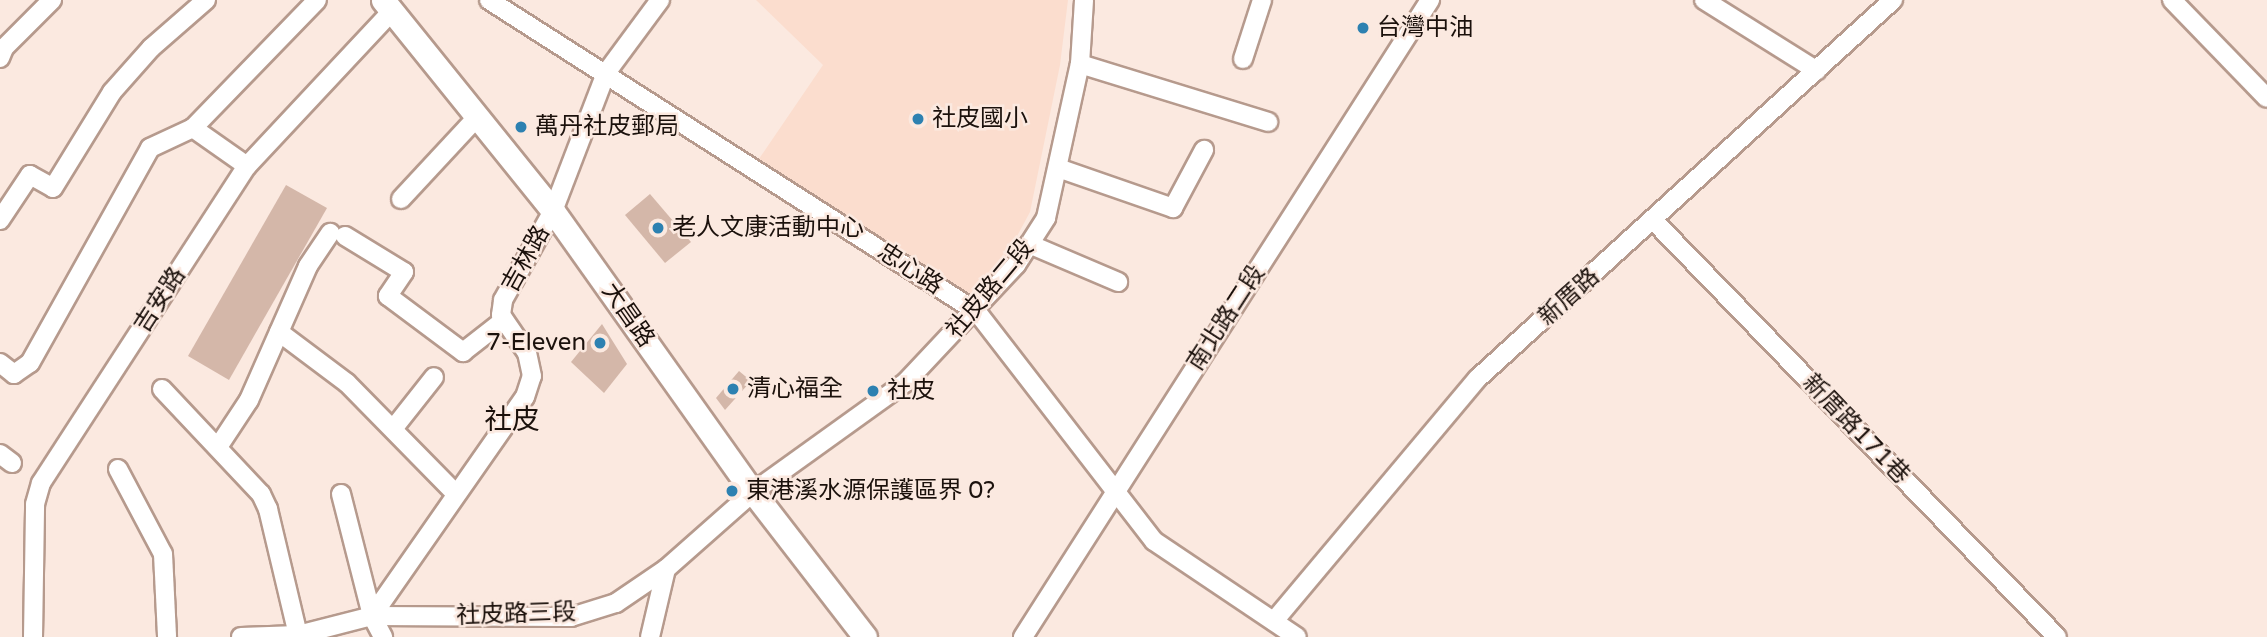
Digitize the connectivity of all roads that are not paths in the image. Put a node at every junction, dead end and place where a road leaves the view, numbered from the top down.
1 (52, 0) edge
2 (206, 0) edge
3 (317, 0) edge
4 (489, 0) edge
5 (660, 0) edge
6 (1084, 0) edge
7 (1262, 0) edge
8 (1430, 0) edge
9 (1704, 0) edge
10 (1892, 0) edge
11 (2172, 0) edge
12 (388, 5) edge
13 (0, 58) edge
14 (1243, 59) dead end
15 (1080, 64) junction
16 (1817, 71) junction
17 (606, 73) junction
18 (2267, 97) edge
19 (478, 116) junction
20 (1268, 122) dead end
21 (193, 128) junction
22 (1204, 150) dead end
23 (247, 166) junction
24 (1058, 168) junction
25 (401, 199) dead end
26 (553, 211) junction
27 (0, 220) edge
28 (1654, 221) junction
29 (1030, 244) junction
30 (1118, 282) dead end
31 (977, 312) junction
32 (504, 320) junction
33 (279, 332) junction
34 (0, 363) edge
35 (433, 377) dead end
36 (162, 388) dead end
37 (393, 429) junction
38 (218, 447) junction
39 (118, 470) dead end
40 (454, 492) junction
41 (753, 492) junction
42 (1114, 492) junction
43 (341, 494) dead end
44 (666, 569) junction
45 (372, 616) junction
46 (1274, 621) junction
47 (298, 635) junction
48 (33, 637) edge
49 (167, 637) edge
50 (241, 637) edge
51 (383, 637) edge
52 (650, 637) edge
53 (865, 637) edge
54 (1023, 637) edge
55 (1297, 637) edge
56 (2057, 637) edge

1 - 13 street
2 - 27 street
3 - 21 street
4 - 17 street, 忠心路
5 - 17 street, 吉林路
6 - 15 street, 社皮路二段
7 - 14 street
8 - 42 street, 南北路二段
9 - 16 street
10 - 16 street, 新厝路
11 - 18 street
12 - 19 main road, 大昌路
12 - 23 street, 吉安路
15 - 20 street
15 - 24 street, 社皮路二段
16 - 28 street, 新厝路
17 - 26 street, 吉林路
17 - 31 street, 忠心路
19 - 25 street
19 - 26 main road, 大昌路
21 - 23 street
21 - 34 street
22 - 24 street
23 - 48 street, 吉安路
24 - 29 street, 社皮路二段
26 - 32 street, 吉林路
26 - 41 main road, 大昌路
28 - 46 street, 新厝路
28 - 56 street, 新厝路171巷
29 - 30 street
29 - 31 street, 社皮路二段
31 - 41 street, 社皮路二段
31 - 42 street, 忠心路
32 - 33 street
32 - 40 street, 吉林路
33 - 37 street
33 - 38 street
35 - 37 street
36 - 38 street
37 - 40 street
38 - 47 street
39 - 49 street
40 - 45 street, 吉林路
41 - 44 street, 社皮路三段
41 - 53 main road, 大昌路
42 - 46 street, 忠心路
42 - 54 street, 南北路二段
43 - 45 street
44 - 45 street, 社皮路三段
44 - 52 street
45 - 47 street, 社皮路三段
45 - 51 street
46 - 55 street, 忠心路
47 - 50 street, 社皮路三段

